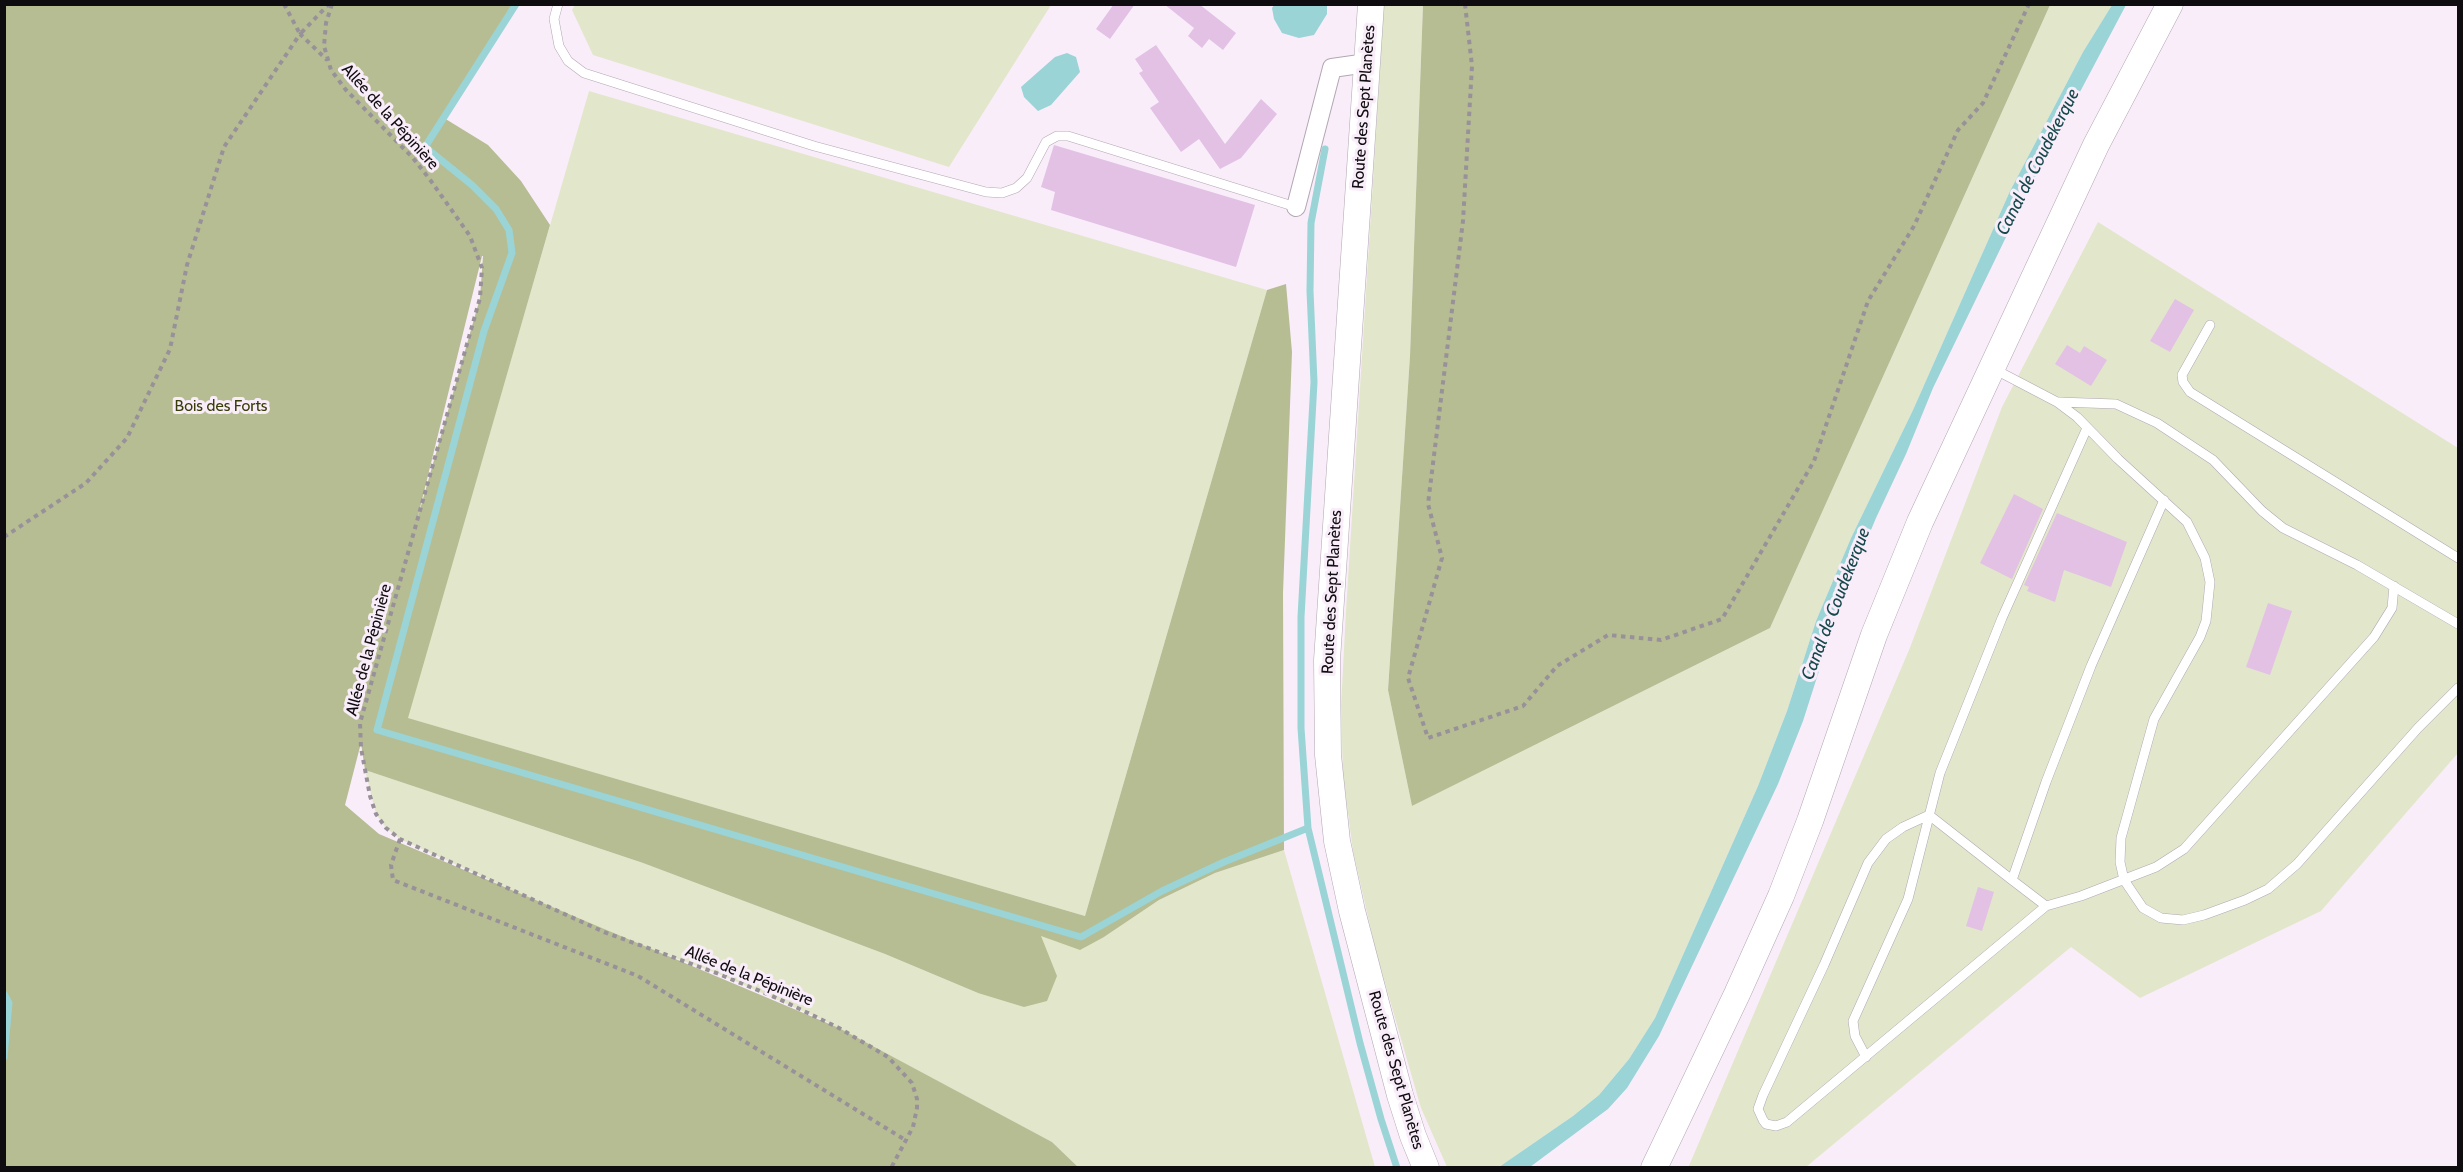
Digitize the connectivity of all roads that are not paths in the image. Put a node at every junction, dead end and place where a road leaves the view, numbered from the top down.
1 (558, 4) edge
2 (1371, 4) edge
3 (2170, 4) edge
4 (1367, 63) junction
5 (1296, 207) joint
6 (2210, 325) dead end
7 (1992, 368) junction
8 (2057, 402) junction
9 (2087, 428) junction
10 (2164, 500) junction
11 (2458, 558) edge
12 (2394, 586) junction
13 (2458, 624) edge
14 (2458, 688) edge
15 (1929, 815) junction
16 (2013, 879) junction
17 (2124, 880) junction
18 (2046, 906) junction
19 (1866, 1057) junction
20 (1426, 1167) edge
21 (1654, 1167) edge

1 - 5 lane
2 - 4 street, Route des Sept Planètes
3 - 7 street
4 - 5 street
4 - 20 street, Route des Sept Planètes
6 - 11 lane
7 - 8 lane
7 - 21 street
8 - 9 lane
8 - 12 lane
9 - 10 lane
9 - 15 lane
10 - 16 lane
10 - 17 lane
12 - 13 lane
12 - 17 lane
14 - 17 lane
15 - 16 lane
15 - 19 lane
15 - 19 lane
16 - 18 lane
17 - 18 lane
18 - 19 lane

